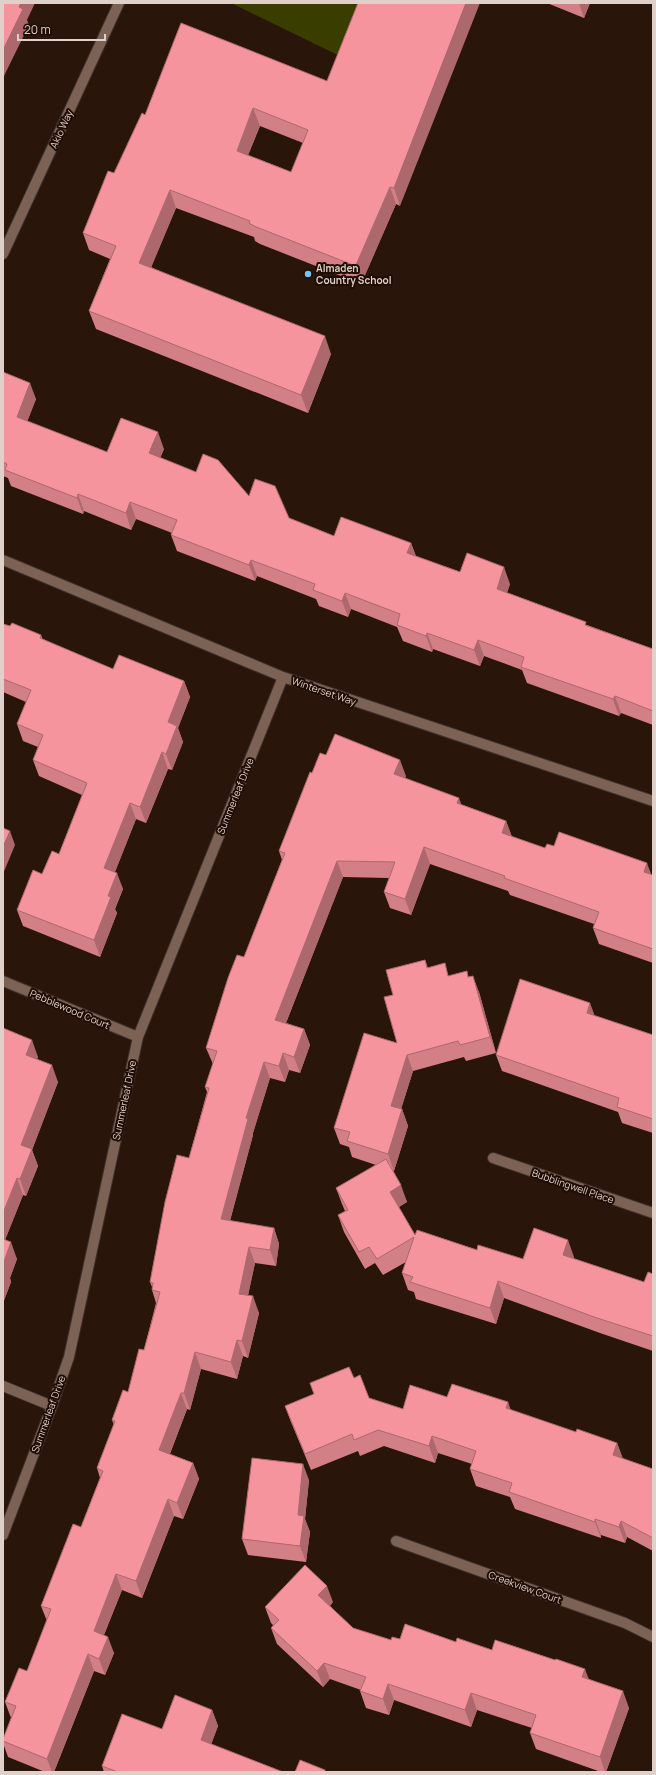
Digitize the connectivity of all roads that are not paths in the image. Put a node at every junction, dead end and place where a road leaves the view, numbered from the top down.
1 (119, 3) edge
2 (3, 254) edge
3 (3, 560) edge
4 (283, 677) junction
5 (653, 801) edge
6 (3, 981) edge
7 (138, 1037) junction
8 (493, 1158) dead end
9 (653, 1213) edge
10 (3, 1386) edge
11 (52, 1406) junction
12 (3, 1534) edge
13 (396, 1541) dead end
14 (653, 1637) edge

1 - 2 street, Akio Way
3 - 4 street, Winterset Way
4 - 5 street, Winterset Way
4 - 7 street, Summerleaf Drive
6 - 7 street, Pebblewood Court
7 - 11 street, Summerleaf Drive
8 - 9 street, Bubblingwell Place
10 - 11 street
11 - 12 street, Summerleaf Drive
13 - 14 street, Creekview Court

